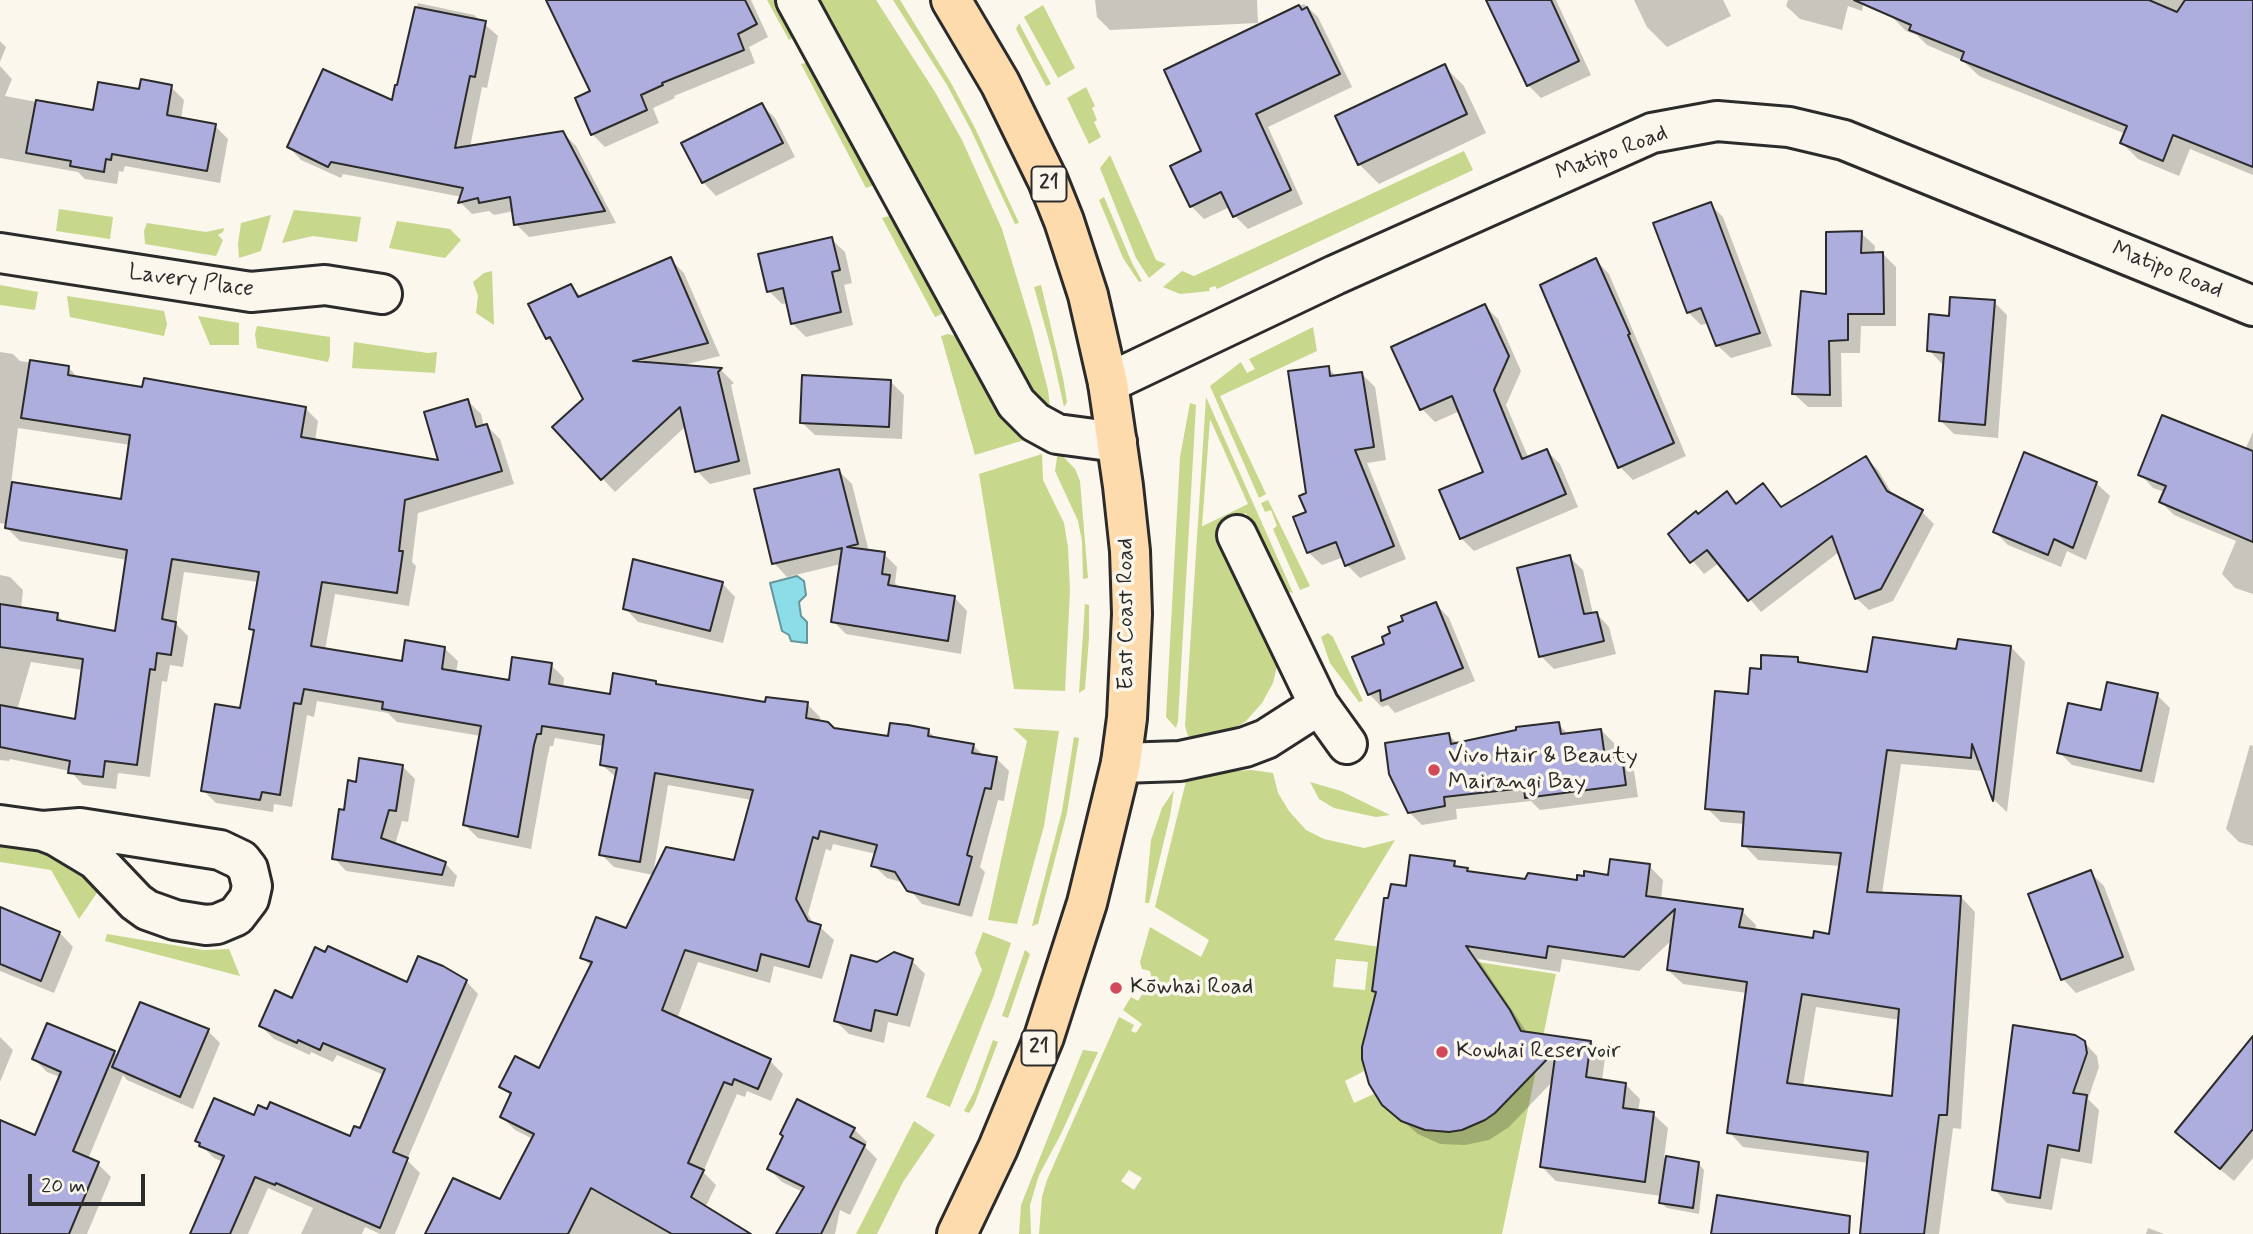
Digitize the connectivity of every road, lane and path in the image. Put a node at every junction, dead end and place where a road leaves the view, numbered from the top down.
1 (796, 0) edge
2 (951, 0) edge
3 (0, 253) edge
4 (382, 294) dead end
5 (2253, 306) edge
6 (1108, 383) junction
7 (1117, 442) junction
8 (1237, 535) dead end
9 (1319, 705) junction
10 (1347, 744) dead end
11 (1121, 762) junction
12 (0, 825) edge
13 (43, 831) junction
14 (979, 1189) junction
15 (957, 1234) edge
16 (990, 1234) edge

1 - 7 street
2 - 6 main road, East Coast Road / 21
3 - 4 street, Lavery Place
5 - 6 street, Matipo Road
6 - 7 main road, East Coast Road / 21
7 - 11 main road, East Coast Road / 21
8 - 9 street
9 - 10 street
9 - 11 street
11 - 14 main road, East Coast Road / 21
12 - 13 street
13 - 13 street
14 - 15 main road, East Coast Road / 21
14 - 16 main road

